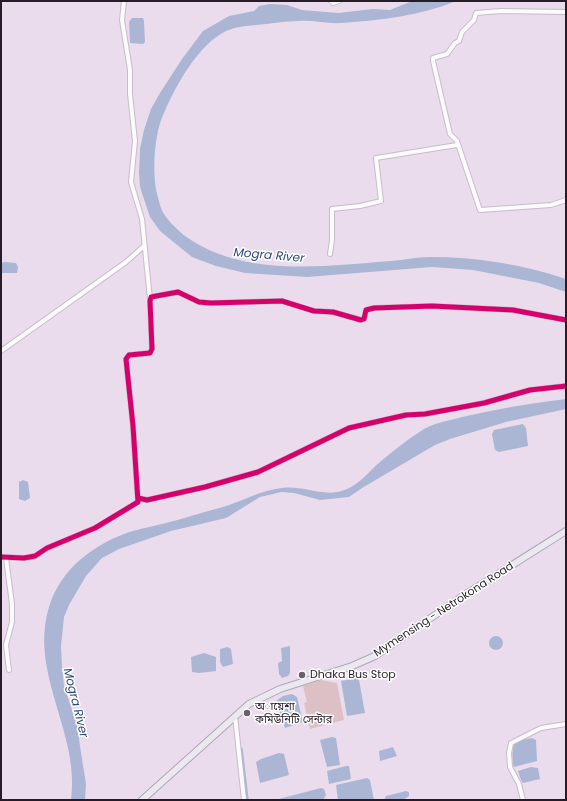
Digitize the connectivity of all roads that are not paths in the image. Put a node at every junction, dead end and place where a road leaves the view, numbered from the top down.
1 (124, 1) edge
2 (331, 1) edge
3 (340, 1) edge
4 (566, 12) edge
5 (457, 145) junction
6 (566, 200) edge
7 (144, 246) junction
8 (330, 254) dead end
9 (150, 299) junction
10 (566, 320) edge
11 (1, 351) edge
12 (566, 386) edge
13 (138, 498) junction
14 (566, 531) edge
15 (4, 557) edge
16 (8, 670) dead end
17 (234, 716) junction
18 (566, 724) edge
19 (142, 800) edge
20 (244, 800) edge
21 (523, 800) edge

1 - 7 street
2 - 3 street
4 - 5 street
5 - 6 street
5 - 8 street
7 - 9 street
7 - 11 street
9 - 10 street
9 - 13 street
12 - 13 street
13 - 15 street
14 - 17 main road, Mymensing - Netrokona Road
15 - 16 street
17 - 19 main road, Mymensing - Netrokona Road
17 - 20 street
18 - 21 street

